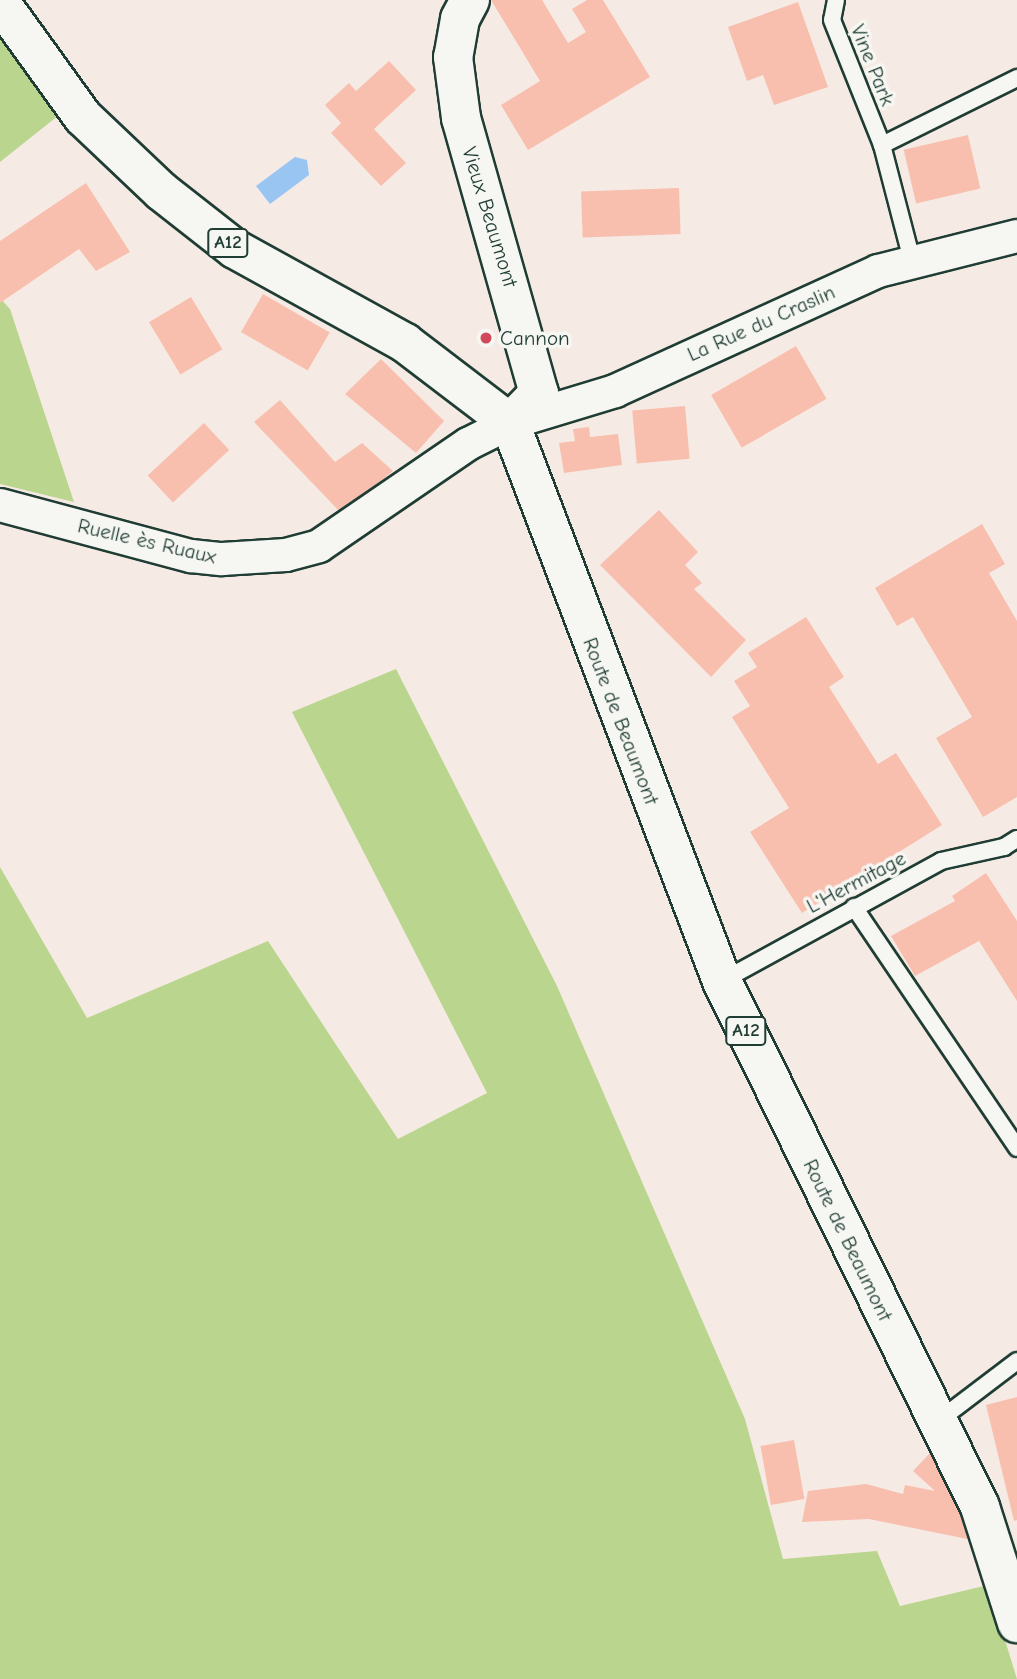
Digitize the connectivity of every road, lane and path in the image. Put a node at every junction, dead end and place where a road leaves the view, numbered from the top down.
1 (470, 0) edge
2 (836, 0) edge
3 (0, 2) edge
4 (1017, 78) edge
5 (883, 145) junction
6 (1017, 236) edge
7 (912, 260) junction
8 (510, 423) junction
9 (0, 505) edge
10 (1017, 839) edge
11 (854, 907) junction
12 (722, 981) junction
13 (1017, 1148) edge
14 (1017, 1361) edge
15 (937, 1422) junction
16 (1017, 1623) edge

1 - 8 main road, Vieux Beaumont
2 - 5 lane, Vine Park
3 - 8 main road, A12
4 - 5 lane
5 - 7 lane, Vine Park
6 - 7 street, La Rue du Craslin
7 - 8 street, La Rue du Craslin
8 - 9 street, Ruelle ès Ruaux
8 - 12 main road, Route de Beaumont / A12
10 - 11 lane, L'Hermitage
11 - 12 lane, L'Hermitage
11 - 13 lane
12 - 15 main road, Route de Beaumont / A12
14 - 15 lane
15 - 16 main road, Route de Beaumont / A12

